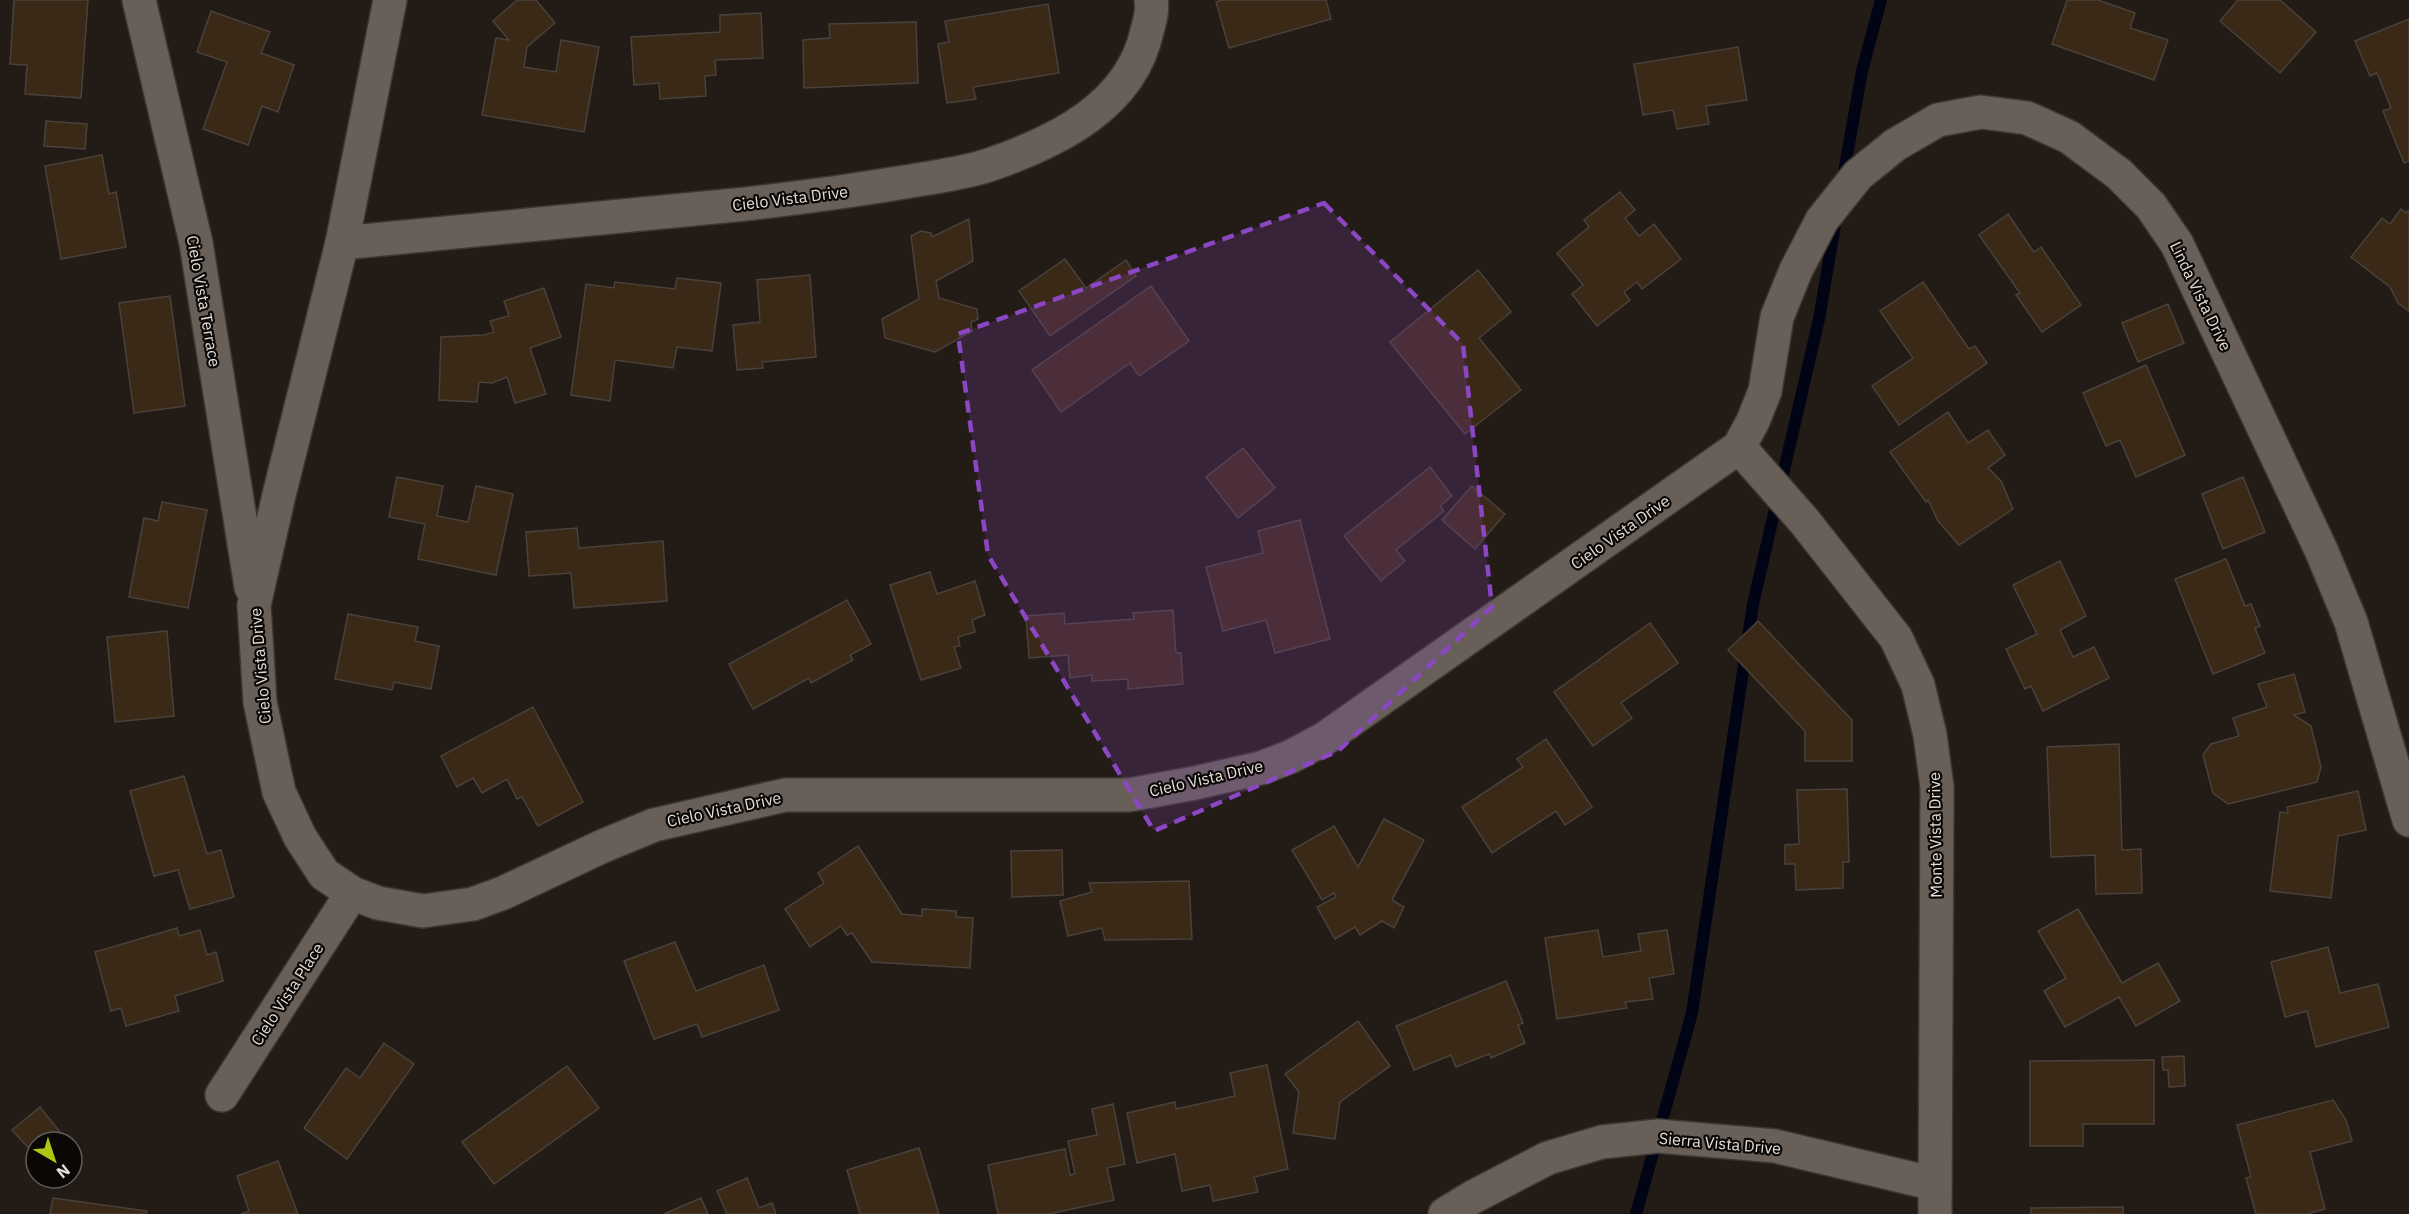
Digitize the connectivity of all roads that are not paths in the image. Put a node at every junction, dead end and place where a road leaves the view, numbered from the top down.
1 (139, 0) edge
2 (390, 0) edge
3 (1151, 0) edge
4 (342, 243) junction
5 (1739, 447) junction
6 (254, 605) junction
7 (2409, 820) edge
8 (352, 893) junction
9 (222, 1095) dead end
10 (1935, 1199) edge
11 (1445, 1214) edge

1 - 6 street, Cielo Vista Terrace
2 - 4 street, Cielo Vista Drive
3 - 4 street, Cielo Vista Drive
4 - 6 street, Cielo Vista Drive
5 - 7 street, Linda Vista Drive
5 - 8 street, Cielo Vista Drive
5 - 10 street, Monte Vista Drive
6 - 8 street, Cielo Vista Drive
8 - 9 street, Cielo Vista Place
10 - 11 street, Sierra Vista Drive

